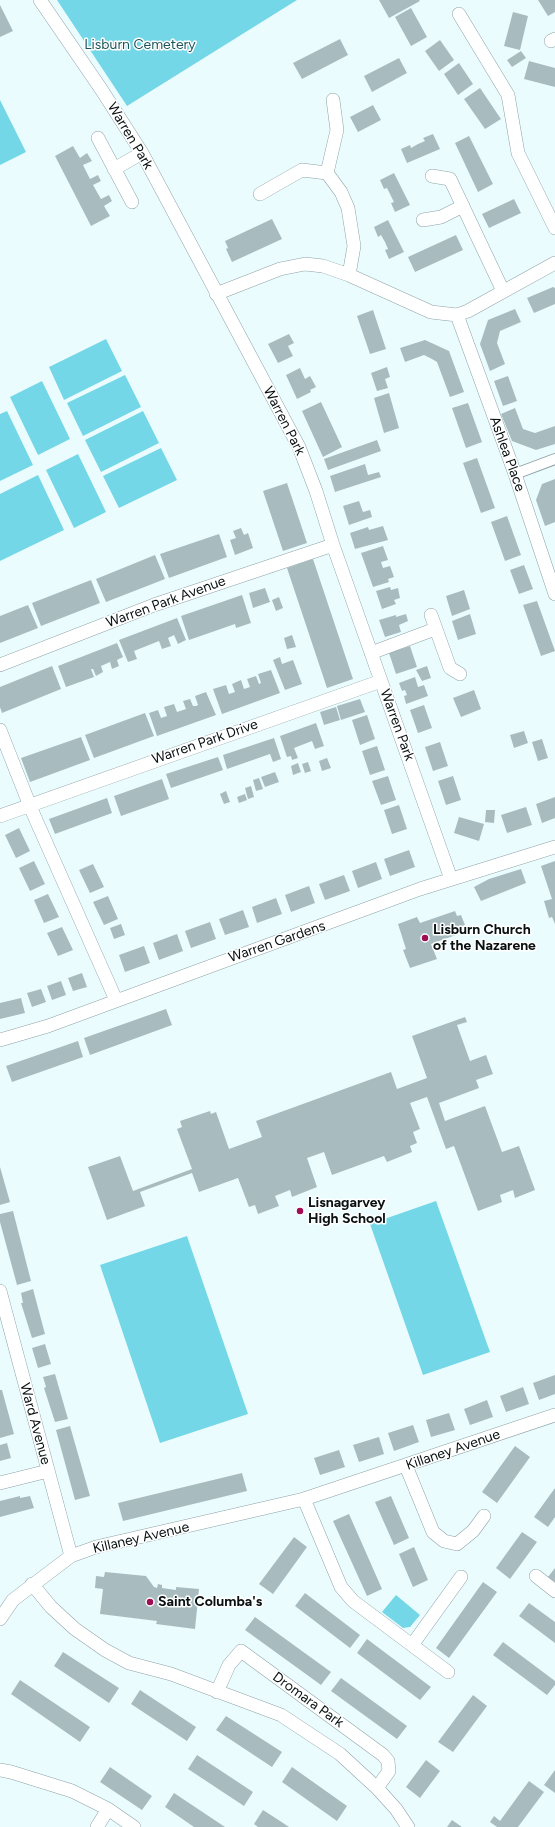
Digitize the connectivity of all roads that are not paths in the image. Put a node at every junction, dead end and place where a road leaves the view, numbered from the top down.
1 (40, 0) edge
2 (459, 14) dead end
3 (333, 100) dead end
4 (98, 138) dead end
5 (142, 153) junction
6 (114, 169) junction
7 (327, 173) junction
8 (432, 176) dead end
9 (260, 194) dead end
10 (132, 202) dead end
11 (463, 206) junction
12 (423, 220) dead end
13 (555, 228) edge
14 (555, 263) edge
15 (349, 275) junction
16 (503, 291) junction
17 (216, 294) junction
18 (457, 315) junction
19 (555, 459) edge
20 (514, 474) junction
21 (333, 546) junction
22 (555, 594) edge
23 (431, 615) dead end
24 (436, 629) junction
25 (371, 653) junction
26 (0, 665) edge
27 (460, 674) dead end
28 (381, 681) junction
29 (0, 730) edge
30 (30, 805) junction
31 (0, 816) edge
32 (555, 847) edge
33 (451, 879) junction
34 (116, 1000) junction
35 (0, 1040) edge
36 (0, 1291) edge
37 (555, 1415) edge
38 (406, 1466) junction
39 (48, 1471) junction
40 (0, 1483) edge
41 (304, 1499) junction
42 (484, 1516) dead end
43 (71, 1556) junction
44 (536, 1576) dead end
45 (461, 1577) dead end
46 (32, 1584) junction
47 (555, 1591) edge
48 (0, 1619) edge
49 (412, 1645) junction
50 (448, 1672) dead end
51 (217, 1692) junction
52 (0, 1770) edge
53 (377, 1788) junction
54 (108, 1809) junction
55 (97, 1827) edge
56 (134, 1827) edge
57 (408, 1827) edge

1 - 5 street, Warren Park
2 - 13 street
3 - 7 street
4 - 6 street
5 - 6 street
5 - 17 street, Warren Park
6 - 10 street
7 - 9 street
7 - 15 street
8 - 11 street
11 - 12 street
11 - 16 street
14 - 16 street
15 - 17 street
15 - 18 street
16 - 18 street
17 - 21 street, Warren Park
18 - 20 street, Ashlea Place
19 - 20 street
20 - 22 street, Ashlea Place
21 - 25 street, Warren Park
21 - 26 street, Warren Park Avenue
23 - 24 street
24 - 25 street
24 - 27 street
25 - 28 street, Warren Park
28 - 30 street, Warren Park Drive
28 - 33 street, Warren Park
29 - 30 street
30 - 31 street, Warren Park Drive
30 - 34 street
32 - 33 street, Warren Gardens
33 - 34 street, Warren Gardens
34 - 35 street, Warren Gardens
36 - 39 street, Ward Avenue
37 - 38 street, Killaney Avenue
38 - 41 street, Killaney Avenue
38 - 42 street
39 - 40 street
39 - 43 street, Ward Avenue
41 - 43 street, Killaney Avenue
41 - 49 street
43 - 46 street, Killaney Avenue
44 - 47 street
45 - 49 street
46 - 48 street, Killaney Avenue
46 - 51 street, Dromara Park
49 - 50 street
51 - 53 street, Dromara Park
51 - 53 street, Dromara Park
52 - 54 street
53 - 57 street, Dromara Park
54 - 55 street
54 - 56 street

